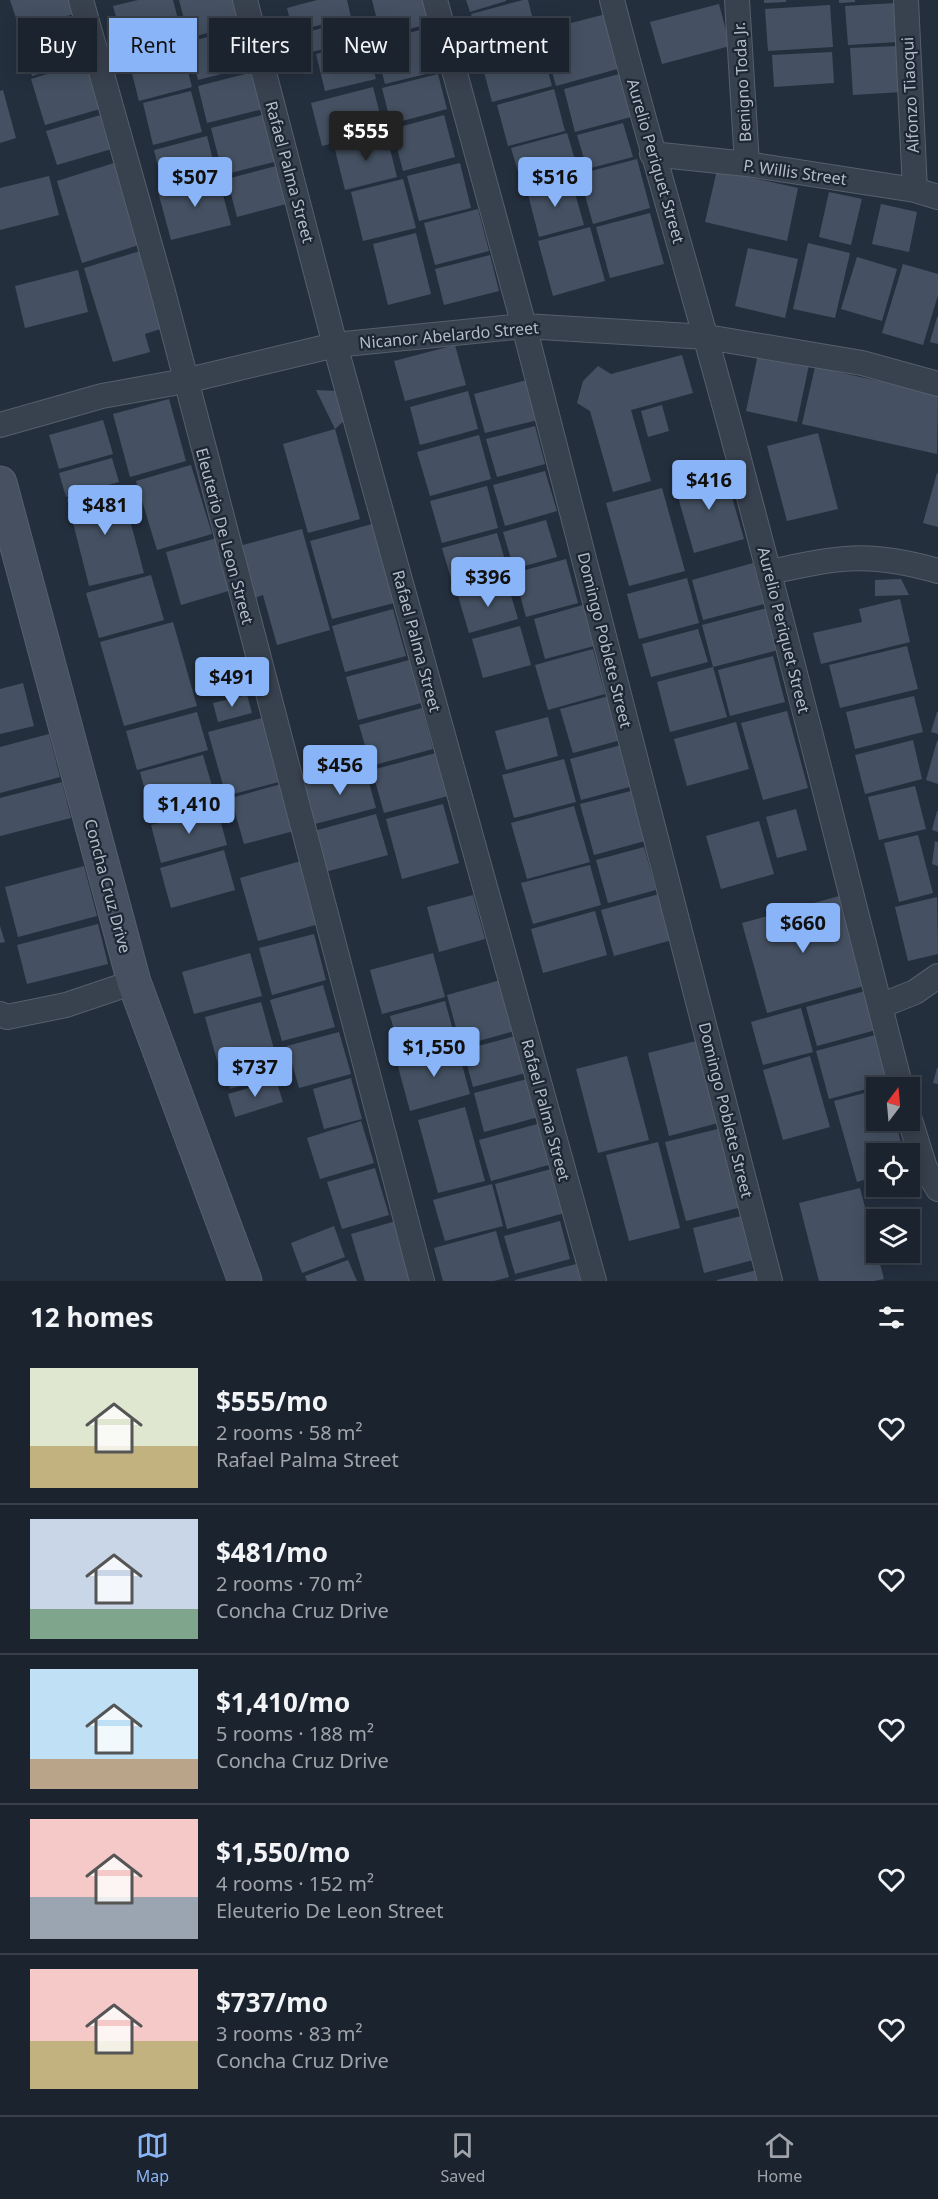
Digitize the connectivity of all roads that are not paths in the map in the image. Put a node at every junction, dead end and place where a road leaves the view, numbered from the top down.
1 (81, 0) edge
2 (245, 0) edge
3 (435, 0) edge
4 (612, 0) edge
5 (737, 0) edge
6 (906, 0) edge
7 (652, 154) junction
8 (747, 164) junction
9 (915, 190) junction
10 (938, 197) edge
11 (524, 326) junction
12 (706, 338) junction
13 (335, 345) junction
14 (184, 381) junction
15 (938, 384) edge
16 (0, 425) edge
17 (0, 483) edge
18 (938, 571) edge
19 (770, 573) junction
20 (938, 976) edge
21 (134, 982) junction
22 (880, 1006) junction
23 (0, 1014) edge
24 (898, 1077) edge
25 (913, 1131) edge
26 (938, 1189) edge
27 (245, 1281) edge
28 (422, 1281) edge
29 (594, 1281) edge
30 (770, 1281) edge

1 - 14 street, Eleuterio De Leon Street
2 - 13 street, Rafael Palma Street
3 - 11 street, Domingo Poblete Street
4 - 7 street, Aurelio Periquet Street
5 - 8 street, Benigno Toda Jr.
6 - 9 street, Alfonzo Tiaoqui
7 - 8 street, P. Willis Street
7 - 12 street, Aurelio Periquet Street
8 - 9 street, P. Willis Street
9 - 10 street, P. Willis Street
11 - 12 street, Nicanor Abelardo Street
11 - 13 street, Nicanor Abelardo Street
11 - 30 street, Domingo Poblete Street
12 - 15 street, Nicanor Abelardo Street
12 - 19 street, Aurelio Periquet Street
13 - 14 street, Nicanor Abelardo Street
13 - 29 street, Rafael Palma Street
14 - 16 street, Nicanor Abelardo Street
14 - 28 street, Eleuterio De Leon Street
17 - 21 street, Concha Cruz Drive
18 - 19 street
19 - 22 street, Aurelio Periquet Street
20 - 22 street
21 - 23 street
21 - 27 street, Concha Cruz Drive
22 - 24 street, Aurelio Periquet Street
25 - 26 street

